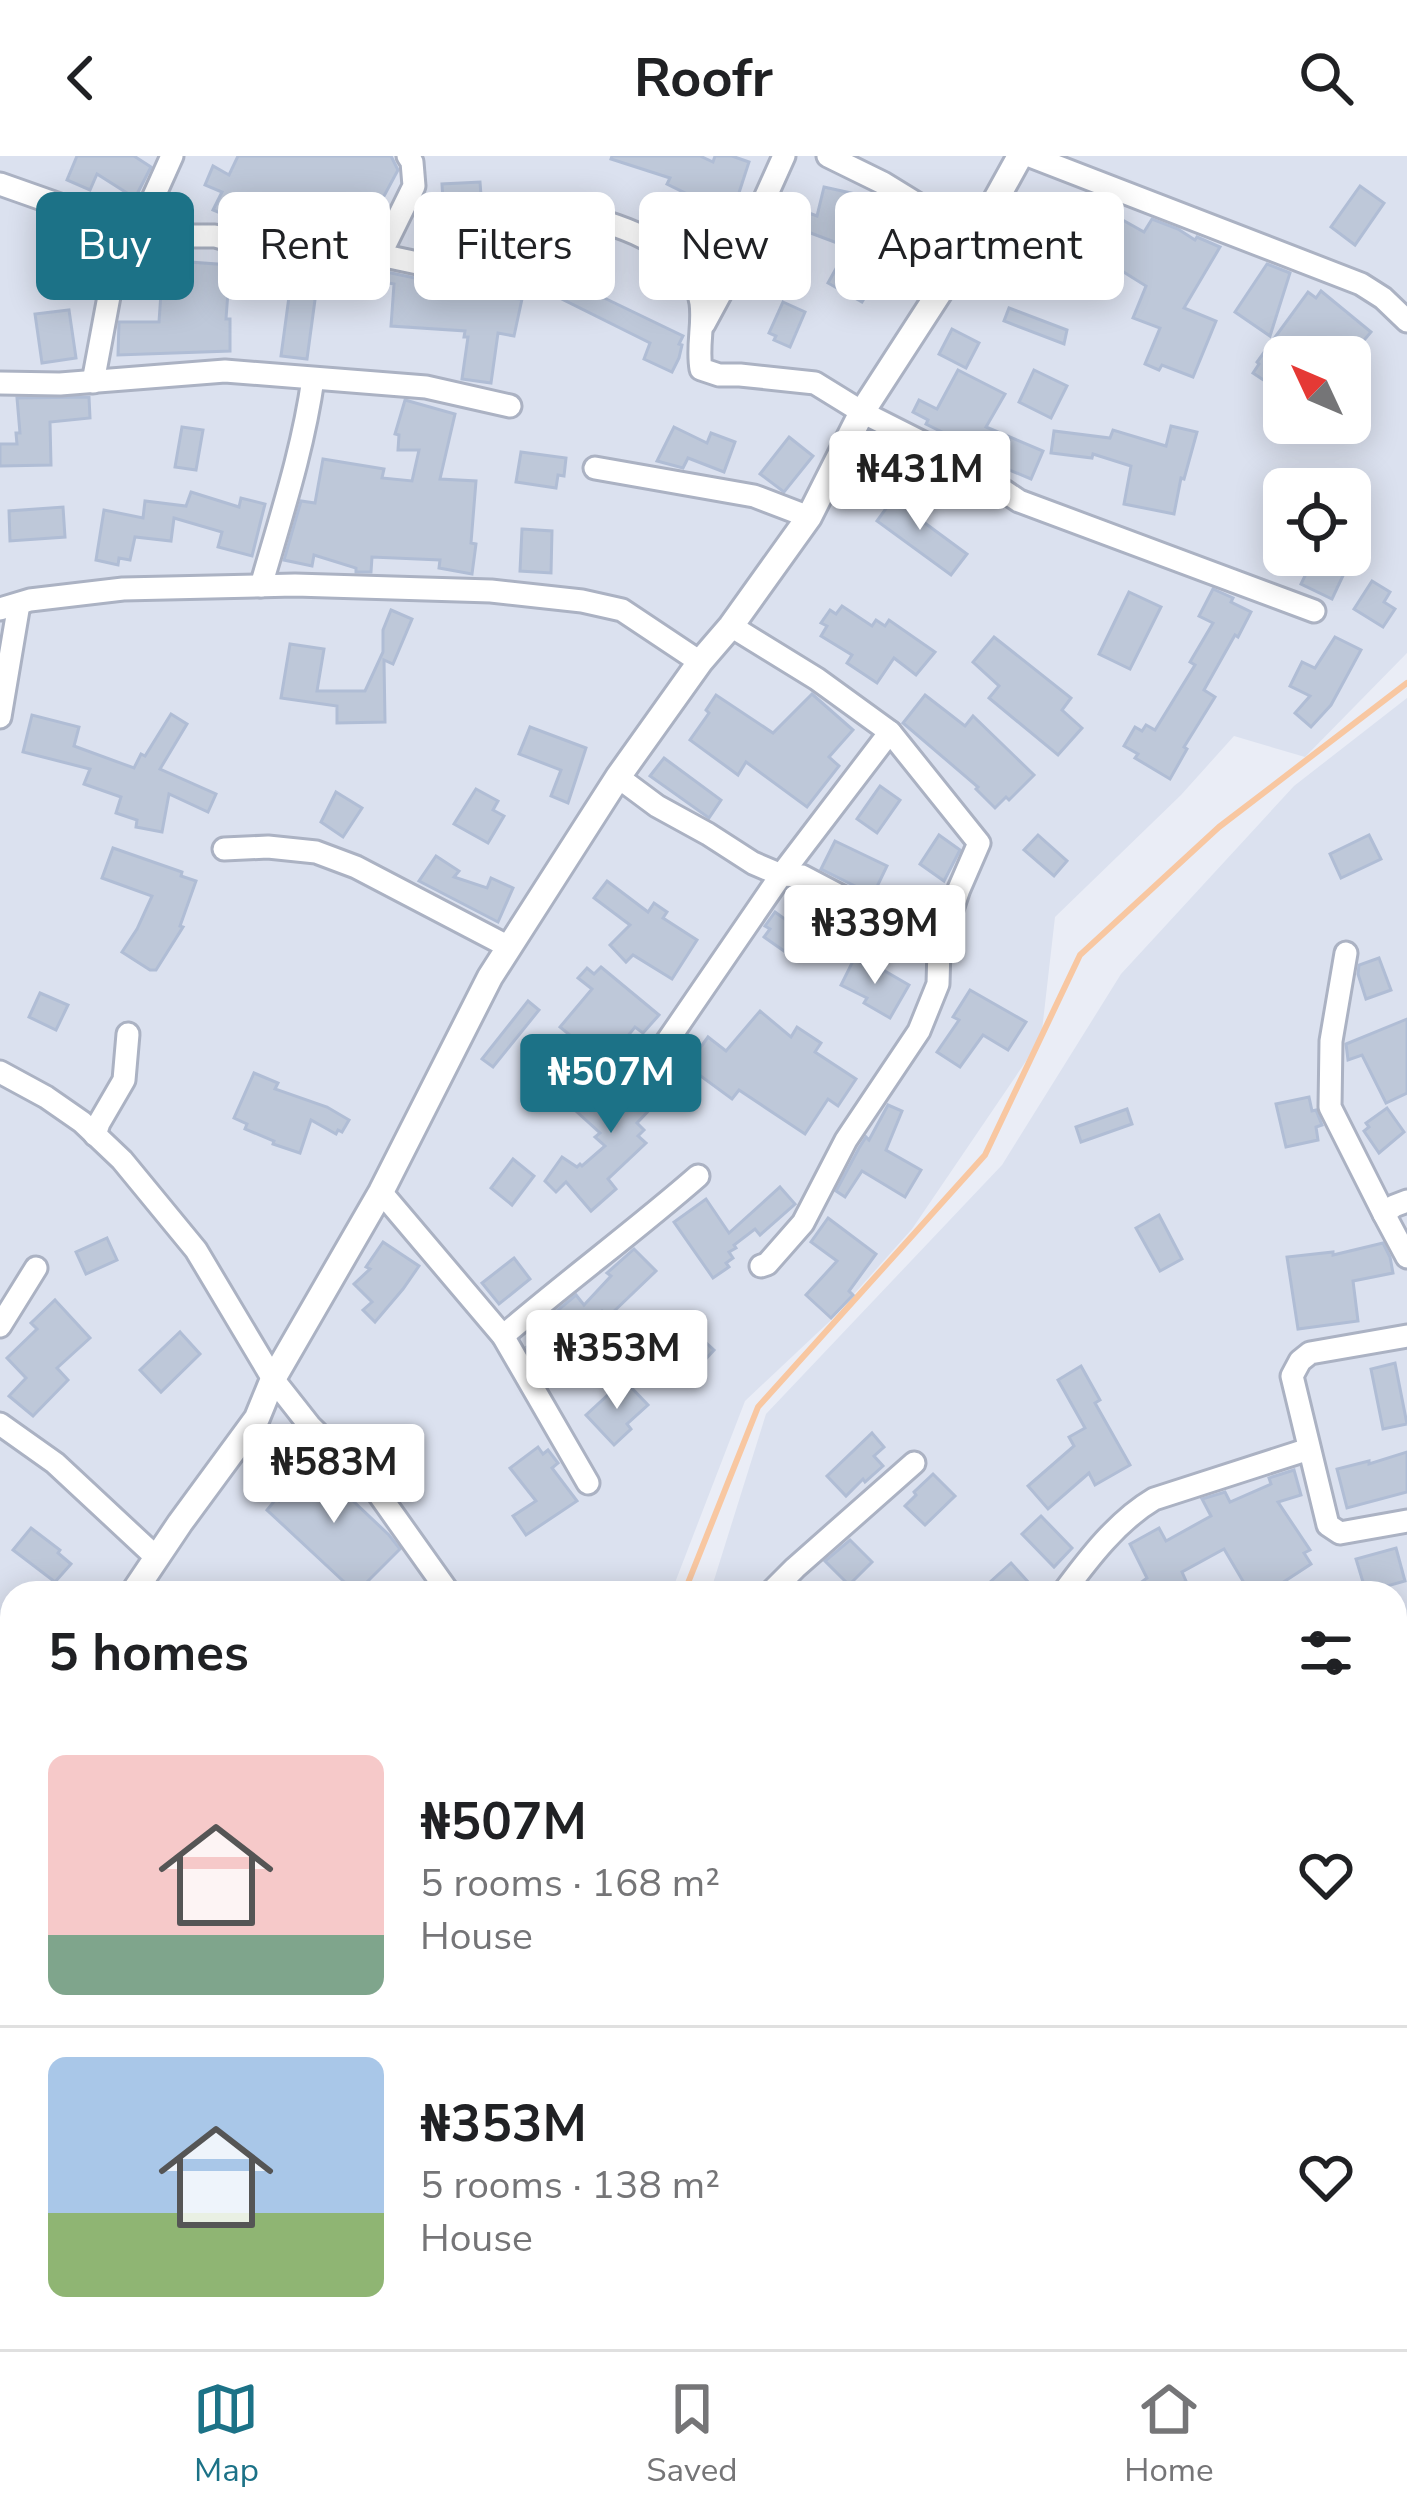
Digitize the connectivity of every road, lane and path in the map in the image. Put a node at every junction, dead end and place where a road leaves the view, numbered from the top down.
1 (172, 156) edge
2 (408, 156) edge
3 (784, 156) edge
4 (828, 156) edge
5 (1020, 156) edge
6 (1030, 156) edge
7 (0, 184) edge
8 (151, 192) edge
9 (898, 192) edge
10 (1000, 192) edge
11 (36, 195) edge
12 (390, 235) edge
13 (390, 257) edge
14 (114, 300) edge
15 (935, 300) edge
16 (1407, 321) edge
17 (700, 329) junction
18 (313, 379) junction
19 (93, 382) junction
20 (0, 383) edge
21 (510, 406) dead end
22 (862, 412) junction
23 (595, 468) dead end
24 (809, 517) junction
25 (261, 586) junction
26 (10, 606) edge
27 (1314, 611) dead end
28 (731, 626) junction
29 (700, 662) junction
30 (0, 717) edge
31 (890, 732) junction
32 (618, 777) junction
33 (224, 849) dead end
34 (781, 875) junction
35 (509, 947) junction
36 (940, 948) junction
37 (1346, 953) dead end
38 (128, 1034) dead end
39 (666, 1043) dead end
40 (0, 1072) edge
41 (95, 1135) junction
42 (698, 1176) dead end
43 (381, 1192) junction
44 (1407, 1201) edge
45 (1384, 1214) junction
46 (1407, 1257) edge
47 (761, 1266) dead end
48 (36, 1268) dead end
49 (0, 1326) edge
50 (503, 1336) junction
51 (1407, 1336) edge
52 (273, 1379) junction
53 (0, 1424) edge
54 (1309, 1450) junction
55 (914, 1463) dead end
56 (588, 1483) dead end
57 (1407, 1521) edge
58 (157, 1558) junction
59 (141, 1581) edge
60 (440, 1581) edge
61 (783, 1581) edge
62 (1072, 1581) edge

1 - 8 street
2 - 12 street
3 - 17 street
4 - 9 street
5 - 10 street
6 - 16 street
7 - 11 street
13 - 17 street
14 - 19 street
15 - 22 street
17 - 22 street
18 - 19 street
18 - 21 street
18 - 25 street
19 - 20 street
22 - 24 street
22 - 27 street
23 - 24 street
24 - 28 street
25 - 26 street
25 - 29 street
26 - 30 street
28 - 29 street
28 - 31 street
29 - 32 street
31 - 34 street
31 - 36 street
32 - 34 street
32 - 35 street
33 - 35 street
34 - 36 street
34 - 39 street
35 - 43 street
36 - 47 street
37 - 45 street
38 - 41 street
40 - 41 street
41 - 52 street
42 - 50 street
43 - 50 street
43 - 52 street
44 - 45 street
45 - 46 street
48 - 49 street
50 - 56 street
51 - 54 street
52 - 58 street
52 - 60 street
53 - 58 street
54 - 57 street
54 - 62 street
55 - 61 street
58 - 59 street

